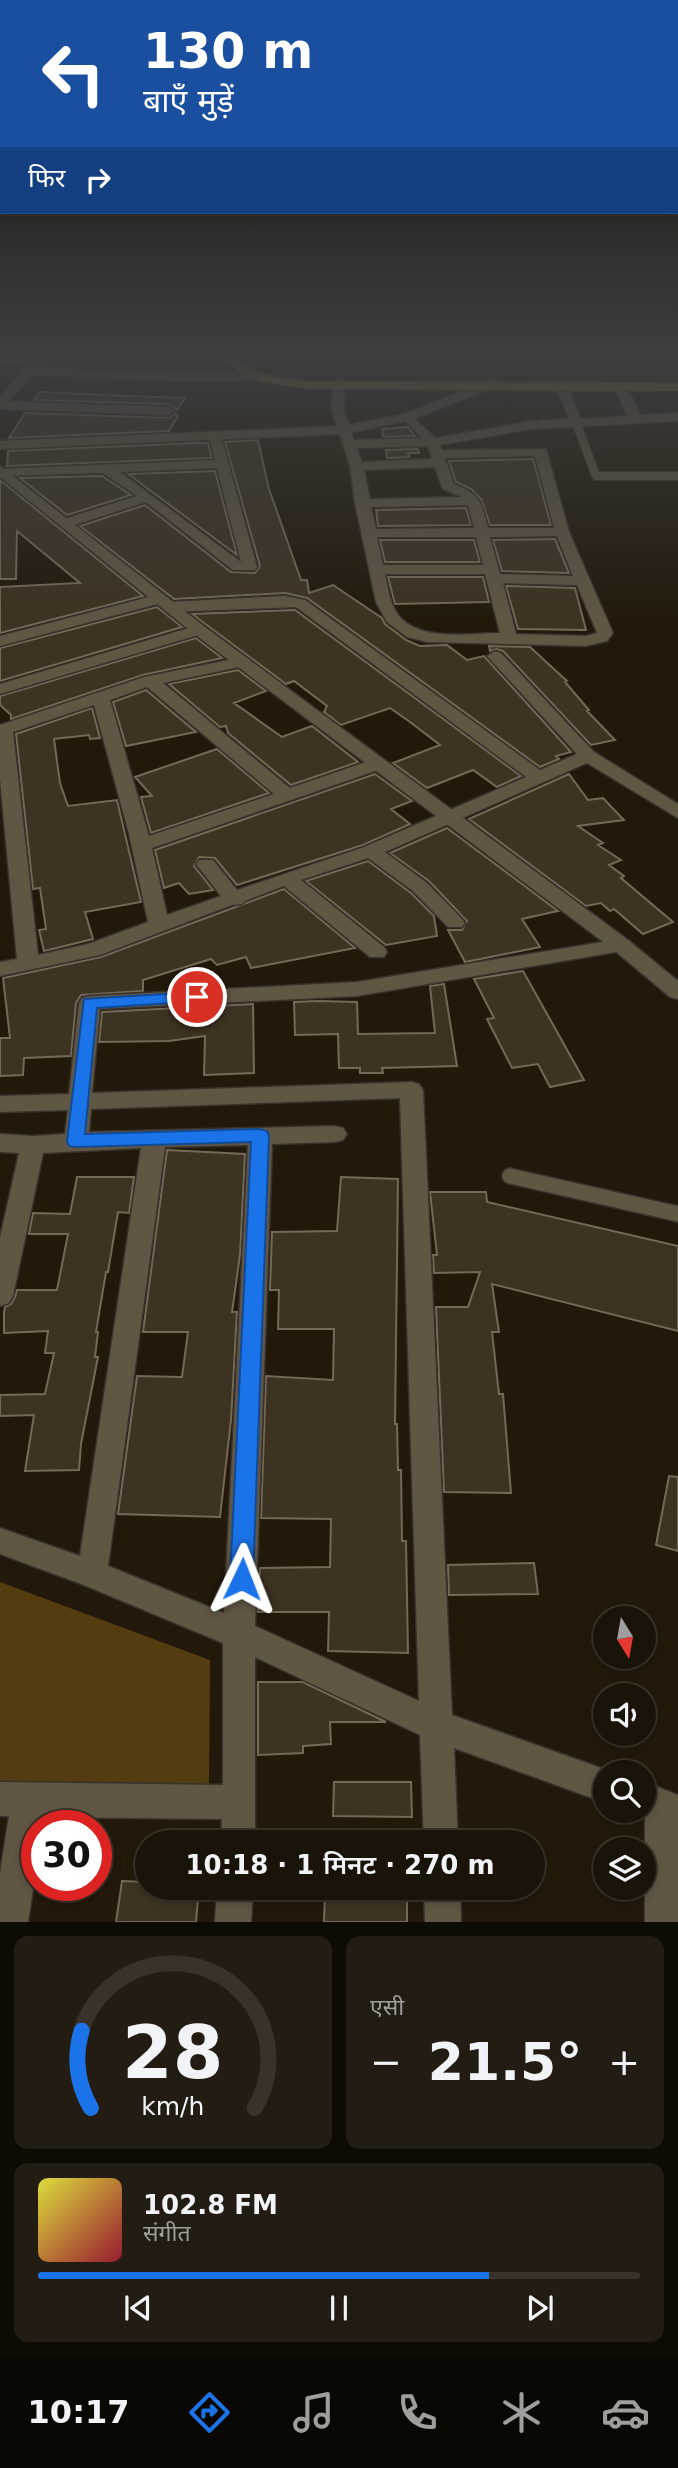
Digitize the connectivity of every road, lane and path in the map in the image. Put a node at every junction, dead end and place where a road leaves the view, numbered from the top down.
1 (31, 444) edge
2 (217, 444) edge
3 (351, 444) joint
4 (430, 444) edge
5 (462, 444) edge
6 (583, 444) edge
7 (0, 445) edge
8 (438, 453) junction
9 (224, 464) junction
10 (357, 466) junction
11 (105, 468) junction
12 (2, 472) edge
13 (678, 476) edge
14 (148, 497) junction
15 (474, 501) junction
16 (362, 503) junction
17 (66, 523) junction
18 (481, 530) junction
19 (562, 532) junction
20 (370, 533) junction
21 (376, 570) junction
22 (492, 573) junction
23 (584, 582) junction
24 (165, 603) junction
25 (199, 630) junction
26 (505, 638) junction
27 (0, 641) edge
28 (495, 656) dead end
29 (243, 662) junction
30 (150, 681) junction
31 (0, 689) edge
32 (101, 698) junction
33 (2, 728) edge
34 (588, 756) junction
35 (378, 764) junction
36 (538, 777) junction
37 (288, 796) junction
38 (5, 800) edge
39 (678, 812) edge
40 (447, 817) junction
41 (142, 845) junction
42 (371, 851) junction
43 (206, 864) dead end
44 (287, 878) junction
45 (21, 897) junction
46 (0, 900) edge
47 (235, 900) junction
48 (455, 923) dead end
49 (159, 925) junction
50 (621, 946) junction
51 (377, 952) dead end
52 (27, 964) junction
53 (0, 969) edge
54 (678, 992) edge
55 (79, 1100) junction
56 (0, 1104) edge
57 (335, 1134) dead end
58 (260, 1136) junction
59 (154, 1140) junction
60 (76, 1141) junction
61 (0, 1143) edge
62 (33, 1145) junction
63 (510, 1177) dead end
64 (678, 1214) edge
65 (0, 1296) edge
66 (0, 1541) edge
67 (92, 1574) junction
68 (239, 1634) junction
69 (437, 1726) junction
70 (593, 1781) edge
71 (14, 1799) edge
72 (240, 1802) junction
73 (661, 1806) edge
74 (239, 1830) edge
75 (441, 1830) edge
76 (234, 1900) edge
77 (442, 1900) edge
78 (10, 1922) edge
79 (233, 1922) edge
80 (443, 1922) edge
81 (663, 1922) edge

1 - 7 street
2 - 9 street
3 - 8 street
3 - 10 street
4 - 8 street
5 - 8 street
6 - 13 lane
8 - 10 street
8 - 15 street
8 - 19 street
9 - 11 street
9 - 14 street
10 - 16 street
11 - 12 street
11 - 14 street
12 - 17 street
14 - 17 street
15 - 16 street
15 - 18 street
16 - 20 street
17 - 24 street
18 - 19 street
18 - 20 street
18 - 22 street
19 - 23 street
20 - 21 street
21 - 22 street
21 - 26 street
22 - 23 street
22 - 26 street
23 - 26 street
24 - 25 street
24 - 27 street
24 - 36 street
25 - 29 street
25 - 31 street
28 - 34 street
29 - 30 street
29 - 35 street
30 - 32 street
30 - 37 street
32 - 33 street
32 - 41 street
33 - 38 street
34 - 36 street
34 - 39 street
35 - 37 street
35 - 40 street
36 - 40 street
37 - 41 street
38 - 45 street
40 - 42 street
40 - 50 street
41 - 49 street
42 - 44 street
42 - 48 street
43 - 47 street
44 - 47 street
44 - 51 street
45 - 46 street
45 - 52 street
47 - 49 street
49 - 52 street
50 - 54 street
50 - 55 street
52 - 53 street
55 - 56 street
55 - 60 street
55 - 69 street
57 - 58 street
58 - 59 street
58 - 68 street
59 - 60 street
59 - 67 street
60 - 62 street
61 - 62 street
62 - 65 street
63 - 64 lane
66 - 67 street
67 - 68 street
68 - 69 street
68 - 72 street
69 - 70 street
69 - 75 street
71 - 72 street
71 - 78 street
72 - 74 street
73 - 81 street
76 - 79 street
77 - 80 street

